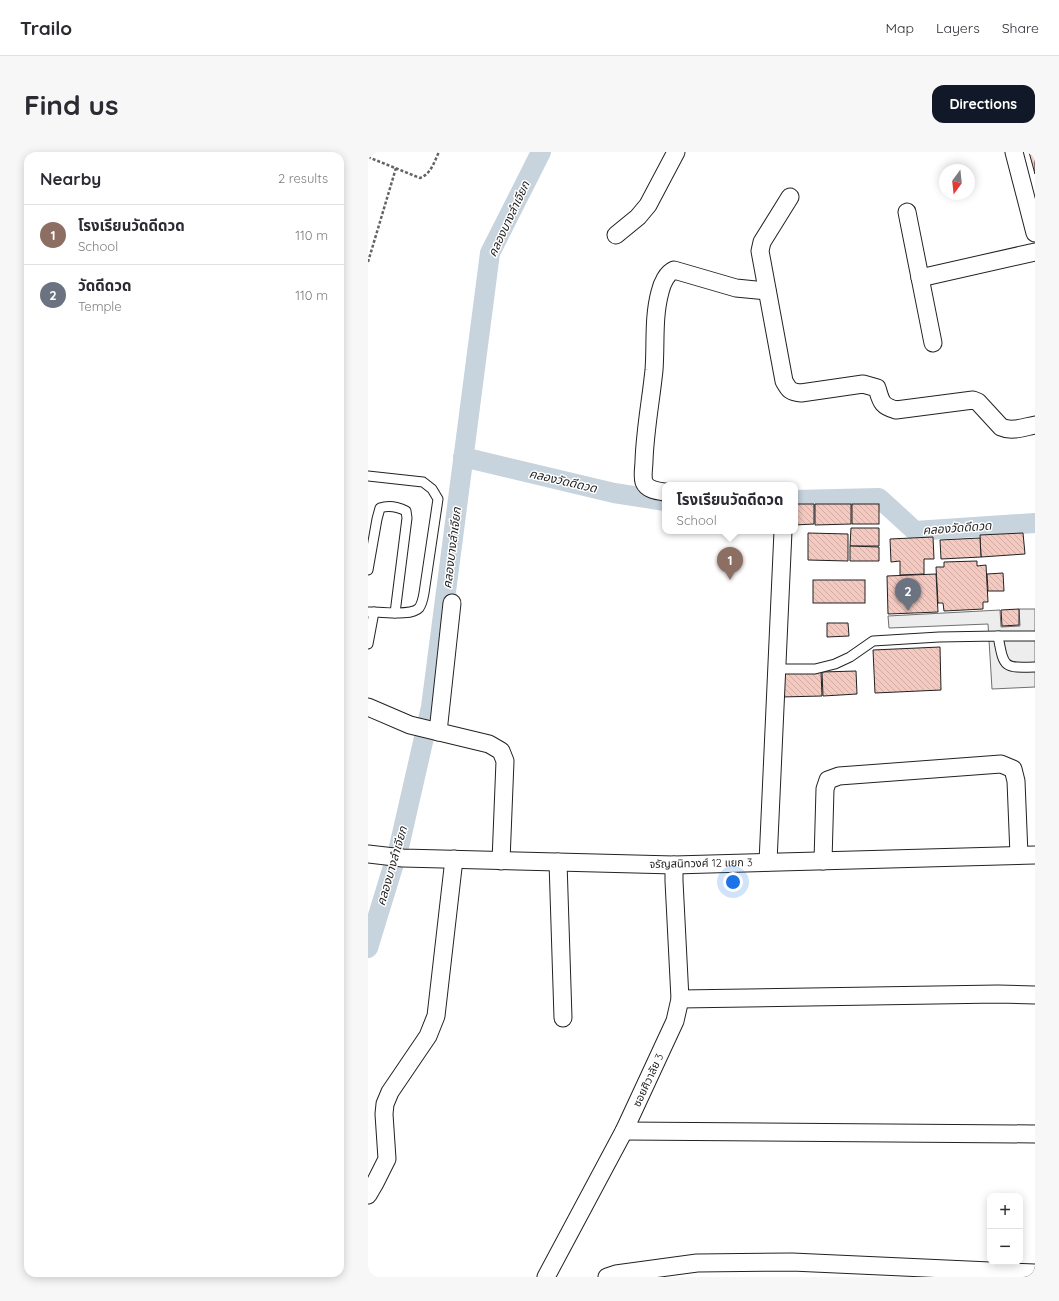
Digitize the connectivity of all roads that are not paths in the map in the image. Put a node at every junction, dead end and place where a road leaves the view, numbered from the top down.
1 (676, 152) edge
2 (1014, 152) edge
3 (790, 197) dead end
4 (907, 212) dead end
5 (1035, 233) edge
6 (616, 236) dead end
7 (1035, 252) edge
8 (920, 278) junction
9 (767, 291) junction
10 (933, 343) dead end
11 (1035, 425) edge
12 (368, 476) edge
13 (662, 492) edge
14 (783, 534) edge
15 (368, 570) edge
16 (452, 603) dead end
17 (371, 612) edge
18 (395, 613) junction
19 (998, 636) junction
20 (1035, 636) edge
21 (368, 644) edge
22 (1035, 666) edge
23 (777, 669) junction
24 (368, 707) edge
25 (435, 732) junction
26 (372, 854) edge
27 (1027, 855) edge
28 (454, 859) junction
29 (501, 861) junction
30 (823, 861) junction
31 (558, 862) junction
32 (768, 862) junction
33 (674, 865) junction
34 (1035, 994) edge
35 (680, 999) junction
36 (563, 1018) dead end
37 (624, 1132) junction
38 (1035, 1134) edge
39 (368, 1195) edge
40 (1035, 1273) edge
41 (546, 1277) edge
42 (607, 1277) edge

1 - 6 street
2 - 5 street
3 - 9 street
4 - 8 street
7 - 8 street
8 - 10 street
9 - 11 street
9 - 13 street
12 - 18 lane
14 - 23 street
15 - 18 lane
16 - 25 street
17 - 18 lane
17 - 21 lane
19 - 20 lane
19 - 22 lane
19 - 23 lane
23 - 32 street
24 - 25 street
25 - 29 street
26 - 28 street, จรัญสนิทวงศ์ 12 แยก 3
27 - 30 street, จรัญสนิทวงศ์ 12 แยก 3
27 - 30 street
28 - 29 street, จรัญสนิทวงศ์ 12 แยก 3
28 - 39 street
29 - 31 street, จรัญสนิทวงศ์ 12 แยก 3
30 - 32 street, จรัญสนิทวงศ์ 12 แยก 3
31 - 33 street, จรัญสนิทวงศ์ 12 แยก 3
31 - 36 street
32 - 33 street, จรัญสนิทวงศ์ 12 แยก 3
33 - 35 street, ซอยศิวาลัย 3
34 - 35 street
35 - 37 street, ซอยศิวาลัย 3
37 - 38 street
37 - 41 street, ซอยศิวาลัย 3
40 - 42 street

